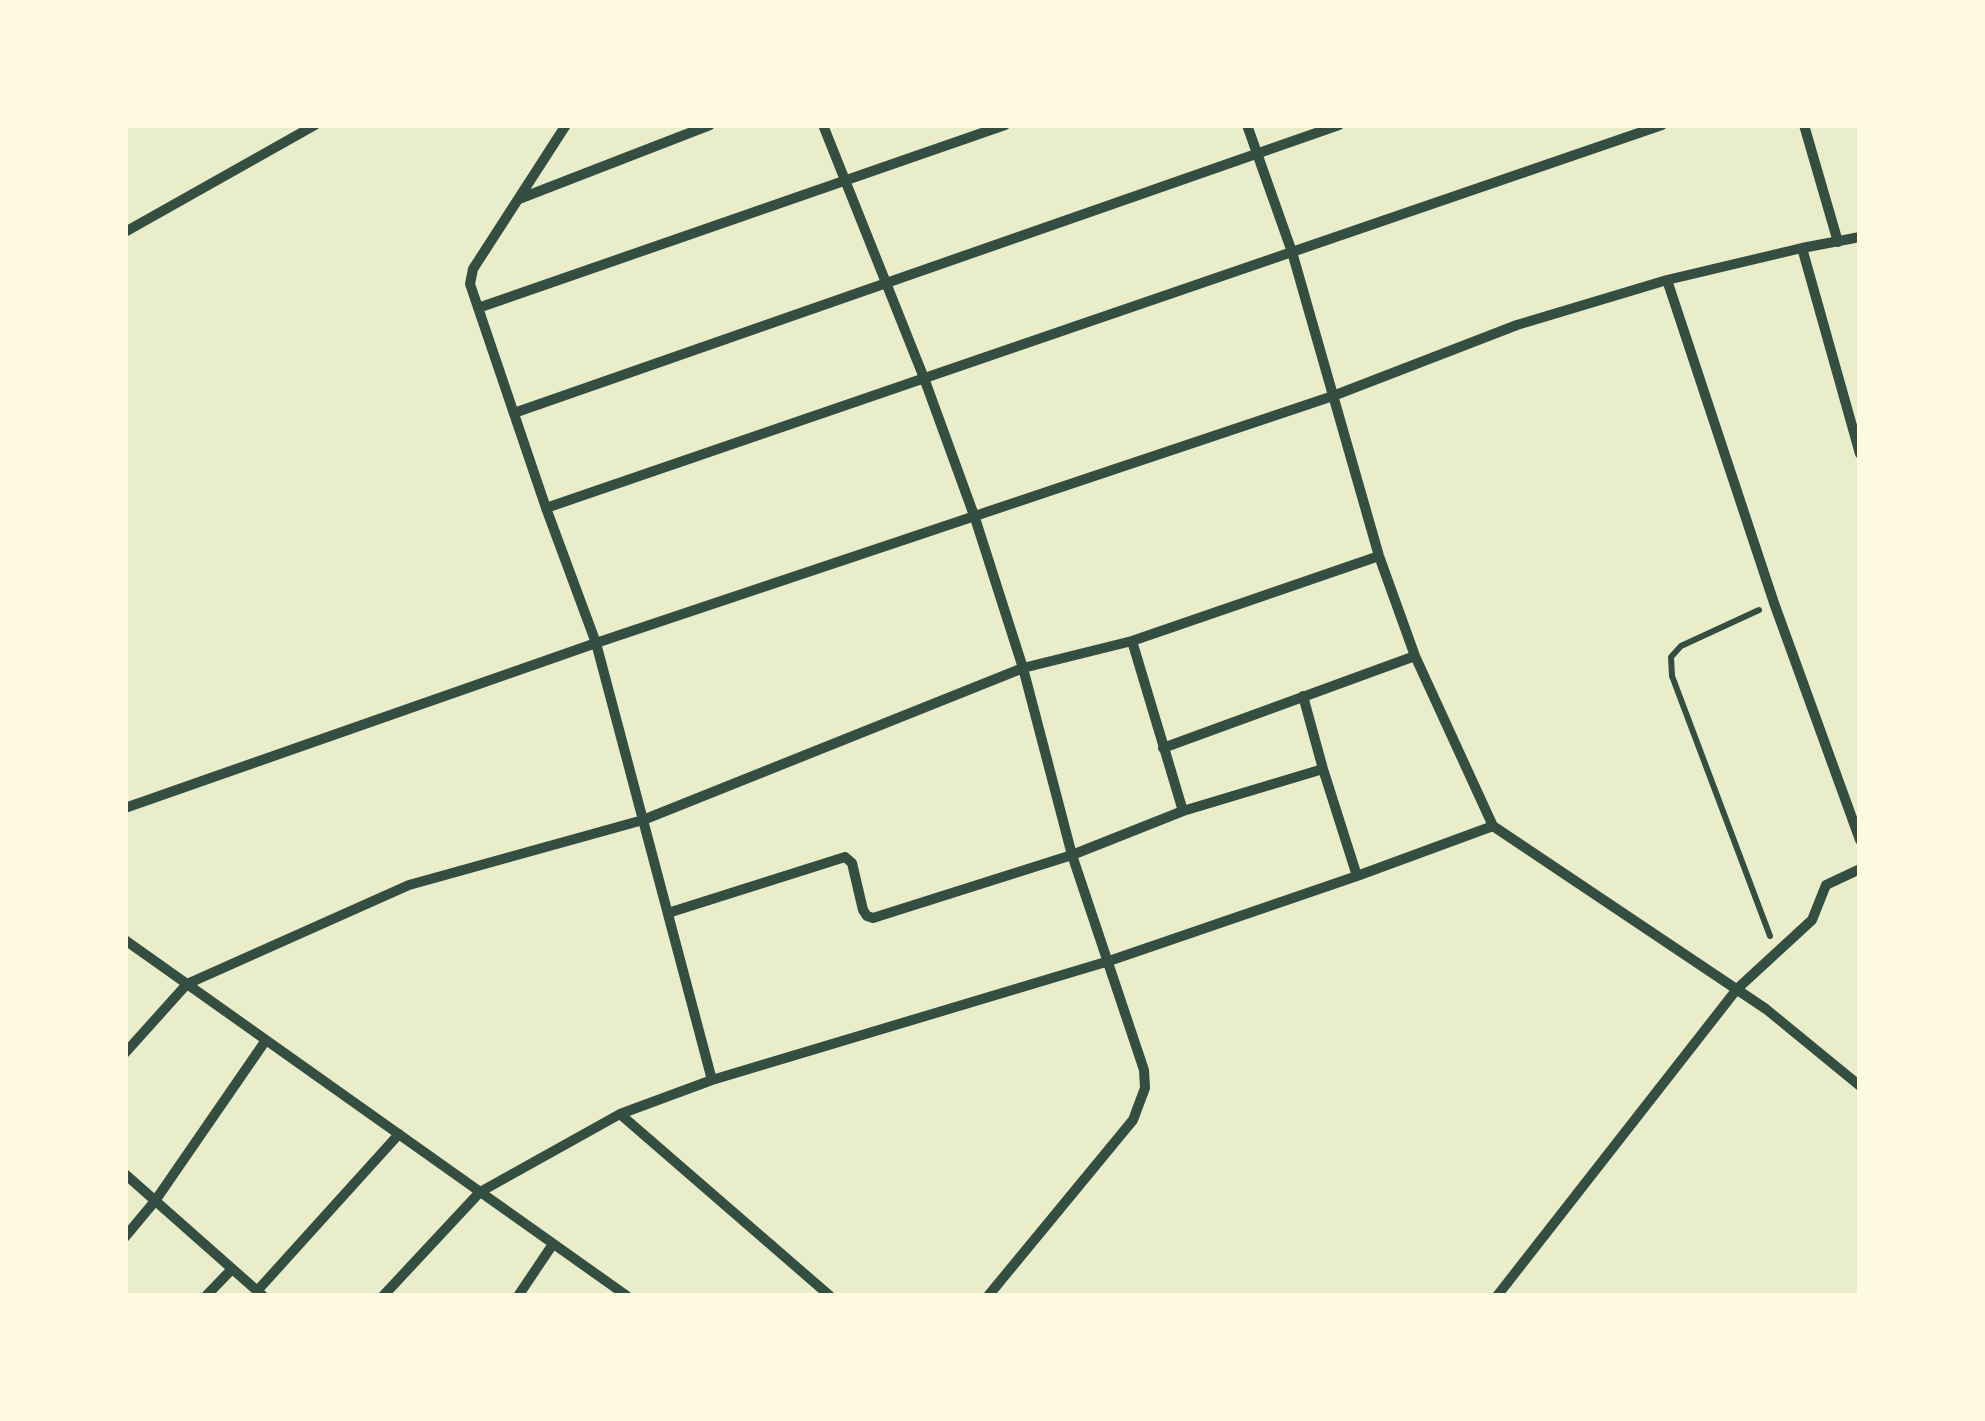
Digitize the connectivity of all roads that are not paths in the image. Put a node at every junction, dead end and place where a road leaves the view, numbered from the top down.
1 (315, 125) edge
2 (566, 125) edge
3 (710, 125) edge
4 (823, 125) edge
5 (1004, 125) edge
6 (1247, 125) edge
7 (1339, 125) edge
8 (1662, 125) edge
9 (1804, 125) edge
10 (1257, 153) junction
11 (845, 180) junction
12 (518, 199) junction
13 (125, 232) edge
14 (1860, 237) edge
15 (1838, 242) junction
16 (1802, 248) junction
17 (1292, 252) junction
18 (1667, 280) junction
19 (886, 282) junction
20 (478, 308) junction
21 (924, 378) junction
22 (1333, 396) junction
23 (514, 413) junction
24 (1860, 454) edge
25 (546, 508) junction
26 (975, 518) junction
27 (1380, 556) junction
28 (1132, 640) junction
29 (596, 643) junction
30 (1414, 656) junction
31 (1023, 668) junction
32 (1303, 696) junction
33 (1162, 748) junction
34 (1322, 769) junction
35 (125, 808) edge
36 (1183, 811) junction
37 (643, 820) junction
38 (1493, 826) junction
39 (1860, 840) edge
40 (1072, 855) junction
41 (1860, 869) edge
42 (1358, 876) junction
43 (668, 913) junction
44 (125, 940) edge
45 (1109, 961) junction
46 (187, 984) junction
47 (1737, 990) junction
48 (266, 1040) junction
49 (125, 1053) edge
50 (712, 1080) junction
51 (1860, 1086) edge
52 (620, 1114) junction
53 (399, 1134) junction
54 (125, 1174) edge
55 (480, 1192) junction
56 (155, 1201) junction
57 (125, 1237) edge
58 (553, 1244) junction
59 (232, 1269) junction
60 (260, 1294) edge
61 (206, 1296) edge
62 (384, 1296) edge
63 (518, 1296) edge
64 (627, 1296) edge
65 (830, 1296) edge
66 (988, 1296) edge
67 (1497, 1296) edge

1 - 13 street
2 - 12 street
3 - 12 street
4 - 11 street
5 - 11 street
6 - 10 street
7 - 10 street
8 - 17 street
9 - 15 street
10 - 17 street
10 - 19 street
11 - 19 street
11 - 20 street
12 - 20 street
14 - 15 street
15 - 16 street
16 - 18 street
16 - 24 street
17 - 21 street
17 - 22 street
18 - 22 street
18 - 39 street
19 - 21 street
19 - 23 street
20 - 23 street
21 - 25 street
21 - 26 street
22 - 26 street
22 - 27 street
23 - 25 street
25 - 29 street
26 - 29 street
26 - 31 street
27 - 28 street
27 - 30 street
28 - 31 street
28 - 33 street
29 - 35 street
29 - 37 street
30 - 32 street
30 - 38 street
31 - 37 street
31 - 40 street
32 - 33 street
32 - 34 street
33 - 36 street
34 - 36 street
34 - 42 street
36 - 40 street
37 - 43 street
37 - 46 street
38 - 42 street
38 - 47 street
40 - 43 street
40 - 45 street
41 - 47 street
42 - 45 street
43 - 50 street
44 - 46 street
45 - 50 street
45 - 66 street
46 - 48 street
46 - 49 street
47 - 51 street
47 - 67 street
48 - 53 street
48 - 56 street
50 - 52 street
52 - 55 street
52 - 65 street
53 - 55 street
53 - 60 street
54 - 56 street
55 - 58 street
55 - 62 street
56 - 57 street
56 - 59 street
58 - 63 street
58 - 64 street
59 - 60 street
59 - 61 street

